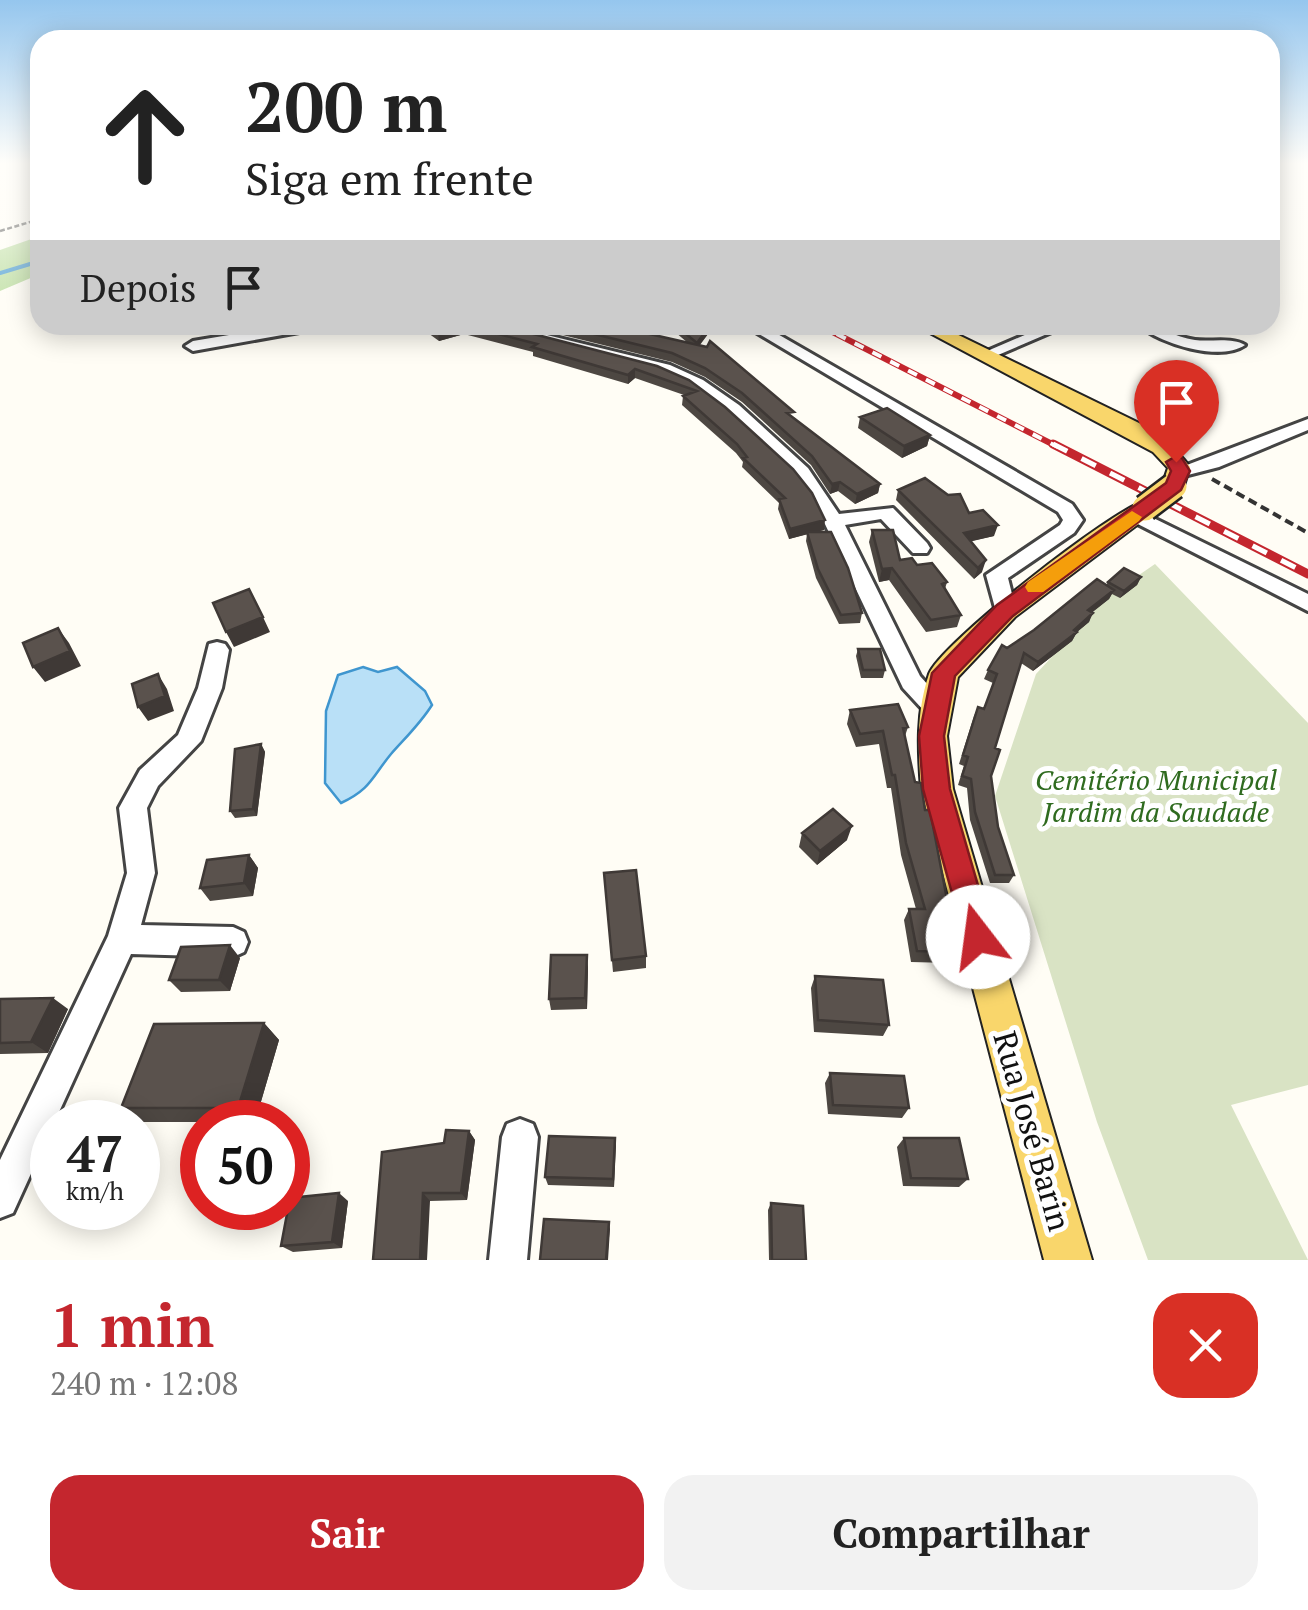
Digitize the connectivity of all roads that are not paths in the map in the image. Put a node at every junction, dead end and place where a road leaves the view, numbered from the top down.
1 (257, 335) edge
2 (533, 335) edge
3 (768, 335) edge
4 (945, 335) edge
5 (1036, 335) edge
6 (1166, 335) edge
7 (1237, 345) dead end
8 (193, 346) dead end
9 (986, 355) junction
10 (1308, 424) edge
11 (1184, 475) junction
12 (1140, 511) junction
13 (832, 520) junction
14 (920, 548) dead end
15 (1308, 603) edge
16 (1005, 610) junction
17 (216, 650) dead end
18 (935, 706) junction
19 (122, 939) junction
20 (233, 942) edge
21 (520, 1137) dead end
22 (4, 1189) edge
23 (508, 1260) edge
24 (1068, 1260) edge

1 - 8 street
2 - 13 street
3 - 16 street
4 - 9 main road
5 - 9 street
6 - 7 street
9 - 11 main road
10 - 11 street
11 - 12 main road, Rua José Barin, bridge
12 - 15 street
12 - 16 main road, Rua José Barin
13 - 14 street
13 - 18 street
16 - 18 main road, Rua José Barin
17 - 19 street
18 - 24 main road, Rua José Barin
19 - 20 street
19 - 22 street
21 - 23 street

